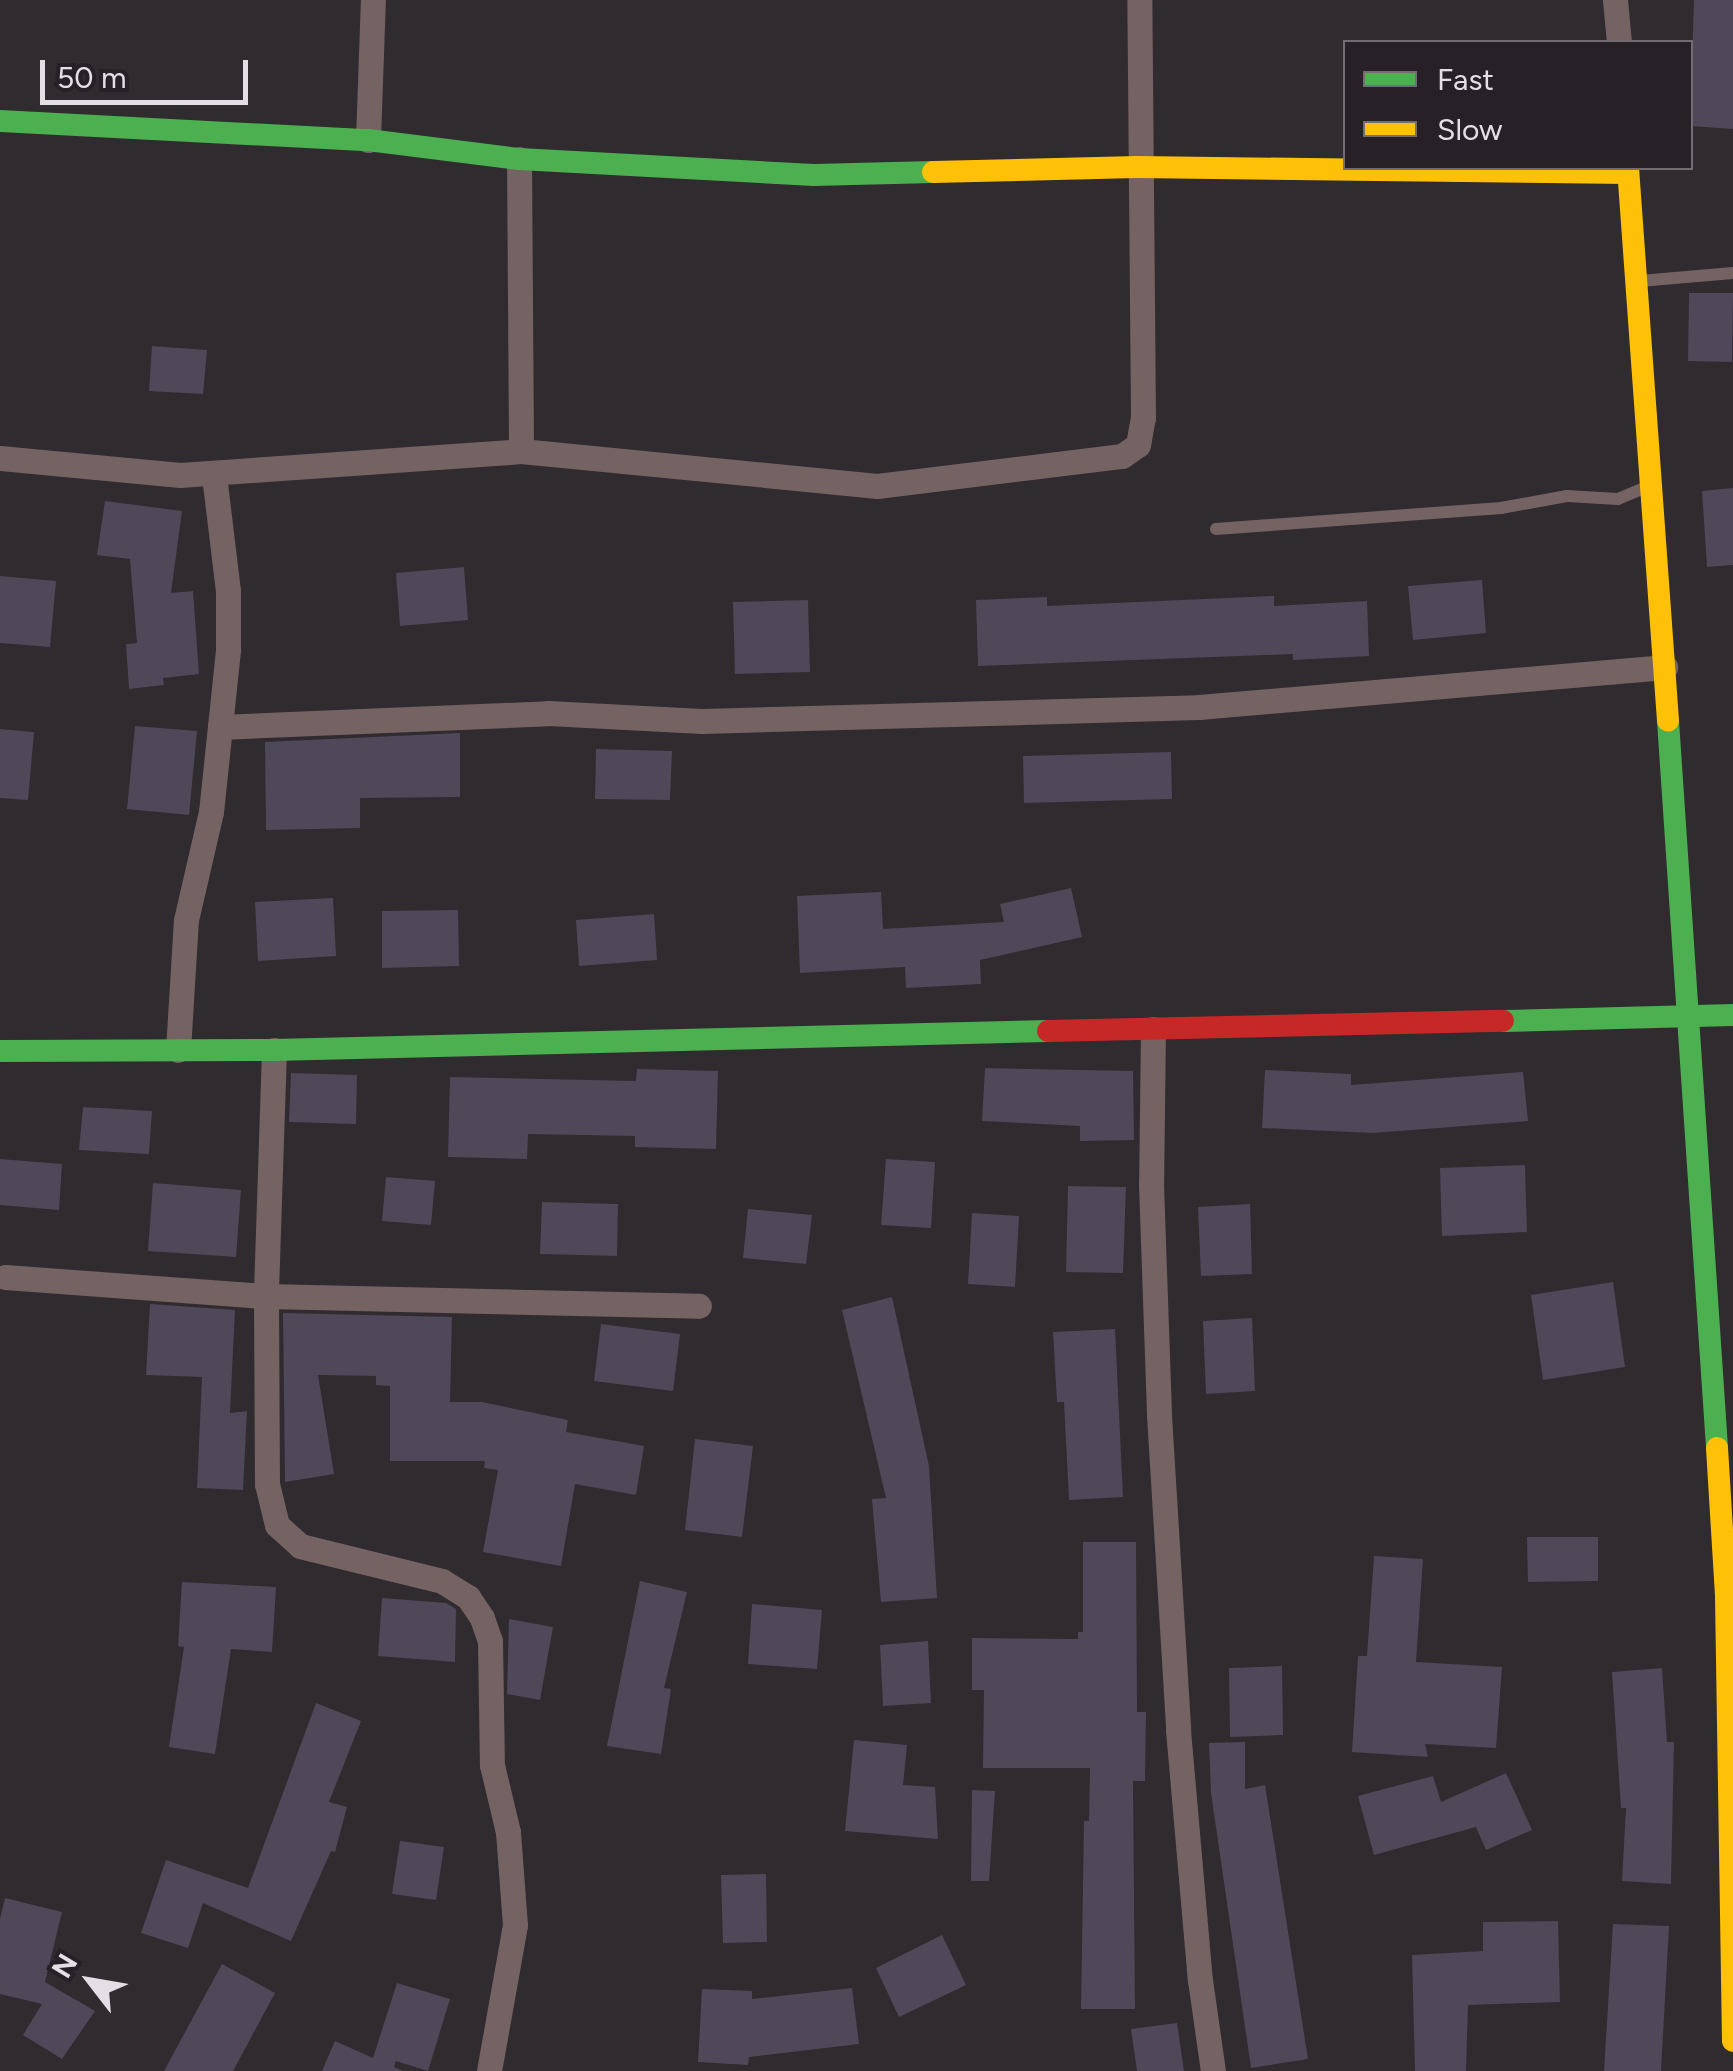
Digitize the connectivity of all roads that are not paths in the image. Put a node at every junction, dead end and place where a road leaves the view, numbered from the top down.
1 (373, 0) edge
2 (1139, 0) edge
3 (1615, 0) edge
4 (1619, 40) edge
5 (0, 121) edge
6 (368, 140) junction
7 (519, 158) junction
8 (1137, 167) junction
9 (1343, 168) edge
10 (1628, 170) edge
11 (1733, 272) edge
12 (1637, 281) junction
13 (521, 451) junction
14 (0, 458) edge
15 (214, 474) junction
16 (1651, 484) junction
17 (1216, 529) dead end
18 (1664, 667) junction
19 (220, 727) junction
20 (1733, 1015) edge
21 (1690, 1016) junction
22 (1153, 1029) junction
23 (0, 1050) edge
24 (178, 1050) junction
25 (274, 1050) junction
26 (5, 1277) dead end
27 (266, 1296) junction
28 (699, 1306) dead end
29 (1730, 1596) edge
30 (1733, 2041) edge
31 (489, 2071) edge
32 (1214, 2071) edge

1 - 6 street
2 - 8 street
3 - 4 street
5 - 6 street
6 - 7 street
7 - 8 street
7 - 13 street
8 - 9 street
8 - 13 street
10 - 12 street
11 - 12 lane
12 - 16 street
13 - 15 street
14 - 15 street
15 - 19 street
16 - 17 lane
16 - 18 street
18 - 19 street
18 - 21 street
19 - 24 street
20 - 21 street
21 - 22 street
21 - 29 street
22 - 25 street
22 - 32 street
23 - 24 street
24 - 25 street
25 - 27 street
26 - 27 street
27 - 28 street
27 - 31 street
29 - 30 street

